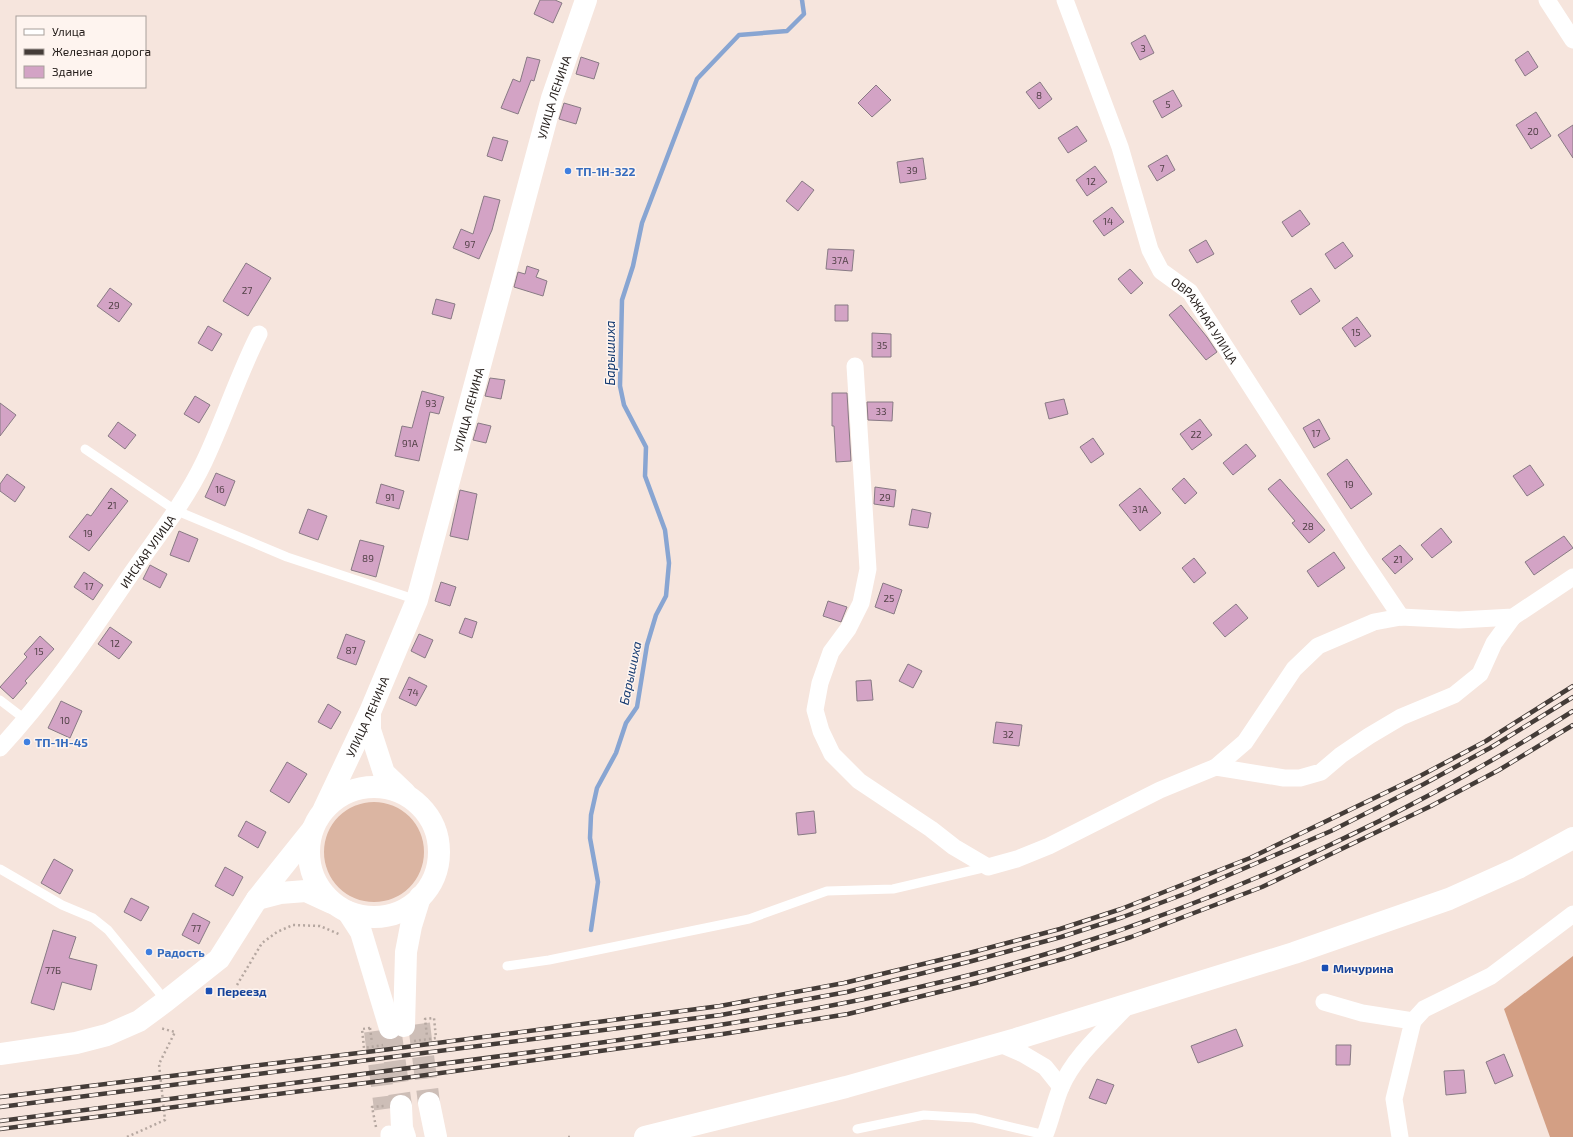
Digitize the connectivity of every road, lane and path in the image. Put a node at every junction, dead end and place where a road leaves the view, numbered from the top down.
1 (586, 0) edge
2 (1065, 0) edge
3 (1547, 0) edge
4 (1573, 40) edge
5 (259, 334) dead end
6 (855, 366) dead end
7 (85, 449) dead end
8 (175, 510) junction
9 (1573, 577) edge
10 (417, 600) junction
11 (1401, 617) junction
12 (1512, 617) junction
13 (0, 700) edge
14 (370, 712) junction
15 (26, 720) junction
16 (0, 748) edge
17 (1216, 767) junction
18 (407, 795) junction
19 (324, 809) junction
20 (313, 828) junction
21 (1573, 838) edge
22 (988, 866) junction
23 (0, 869) edge
24 (420, 897) junction
25 (257, 899) junction
26 (342, 909) junction
27 (1573, 914) edge
28 (343, 936) dead end
29 (507, 966) dead end
30 (236, 985) dead end
31 (166, 1001) junction
32 (1324, 1002) dead end
33 (1129, 1004) junction
34 (139, 1021) junction
35 (1413, 1021) junction
36 (388, 1032) junction
37 (436, 1038) dead end
38 (1000, 1044) junction
39 (0, 1054) edge
40 (1061, 1087) junction
41 (395, 1120) edge
42 (857, 1129) dead end
43 (1045, 1136) edge
44 (127, 1137) edge
45 (420, 1137) edge
46 (436, 1137) edge
47 (646, 1137) edge
48 (1400, 1137) edge

1 - 10 main road, УЛИЦА ЛЕНИНА
2 - 11 street, ОВРАЖНАЯ УЛИЦА
3 - 4 street
5 - 8 street, ИНСКАЯ УЛИЦА
6 - 22 street
7 - 8 lane
8 - 10 lane
8 - 15 street, ИНСКАЯ УЛИЦА
9 - 12 street
10 - 14 main road, УЛИЦА ЛЕНИНА
11 - 12 street
11 - 17 street
12 - 17 street
13 - 15 lane
14 - 18 main road
14 - 19 main road, УЛИЦА ЛЕНИНА
15 - 16 street, ИНСКАЯ УЛИЦА
17 - 22 street
18 - 19 main road
18 - 24 main road
19 - 20 main road
20 - 25 main road
20 - 26 main road
21 - 33 main road
22 - 29 lane
23 - 31 lane
24 - 26 main road
24 - 36 main road
25 - 26 main road
25 - 31 main road
26 - 36 main road
27 - 35 street
28 - 30 path
31 - 34 main road
32 - 35 street
33 - 38 main road
33 - 40 street
34 - 39 main road
34 - 44 path
35 - 48 street
36 - 37 path
38 - 40 street
38 - 47 main road
40 - 43 street
41 - 45 main road
41 - 46 main road
42 - 43 lane

